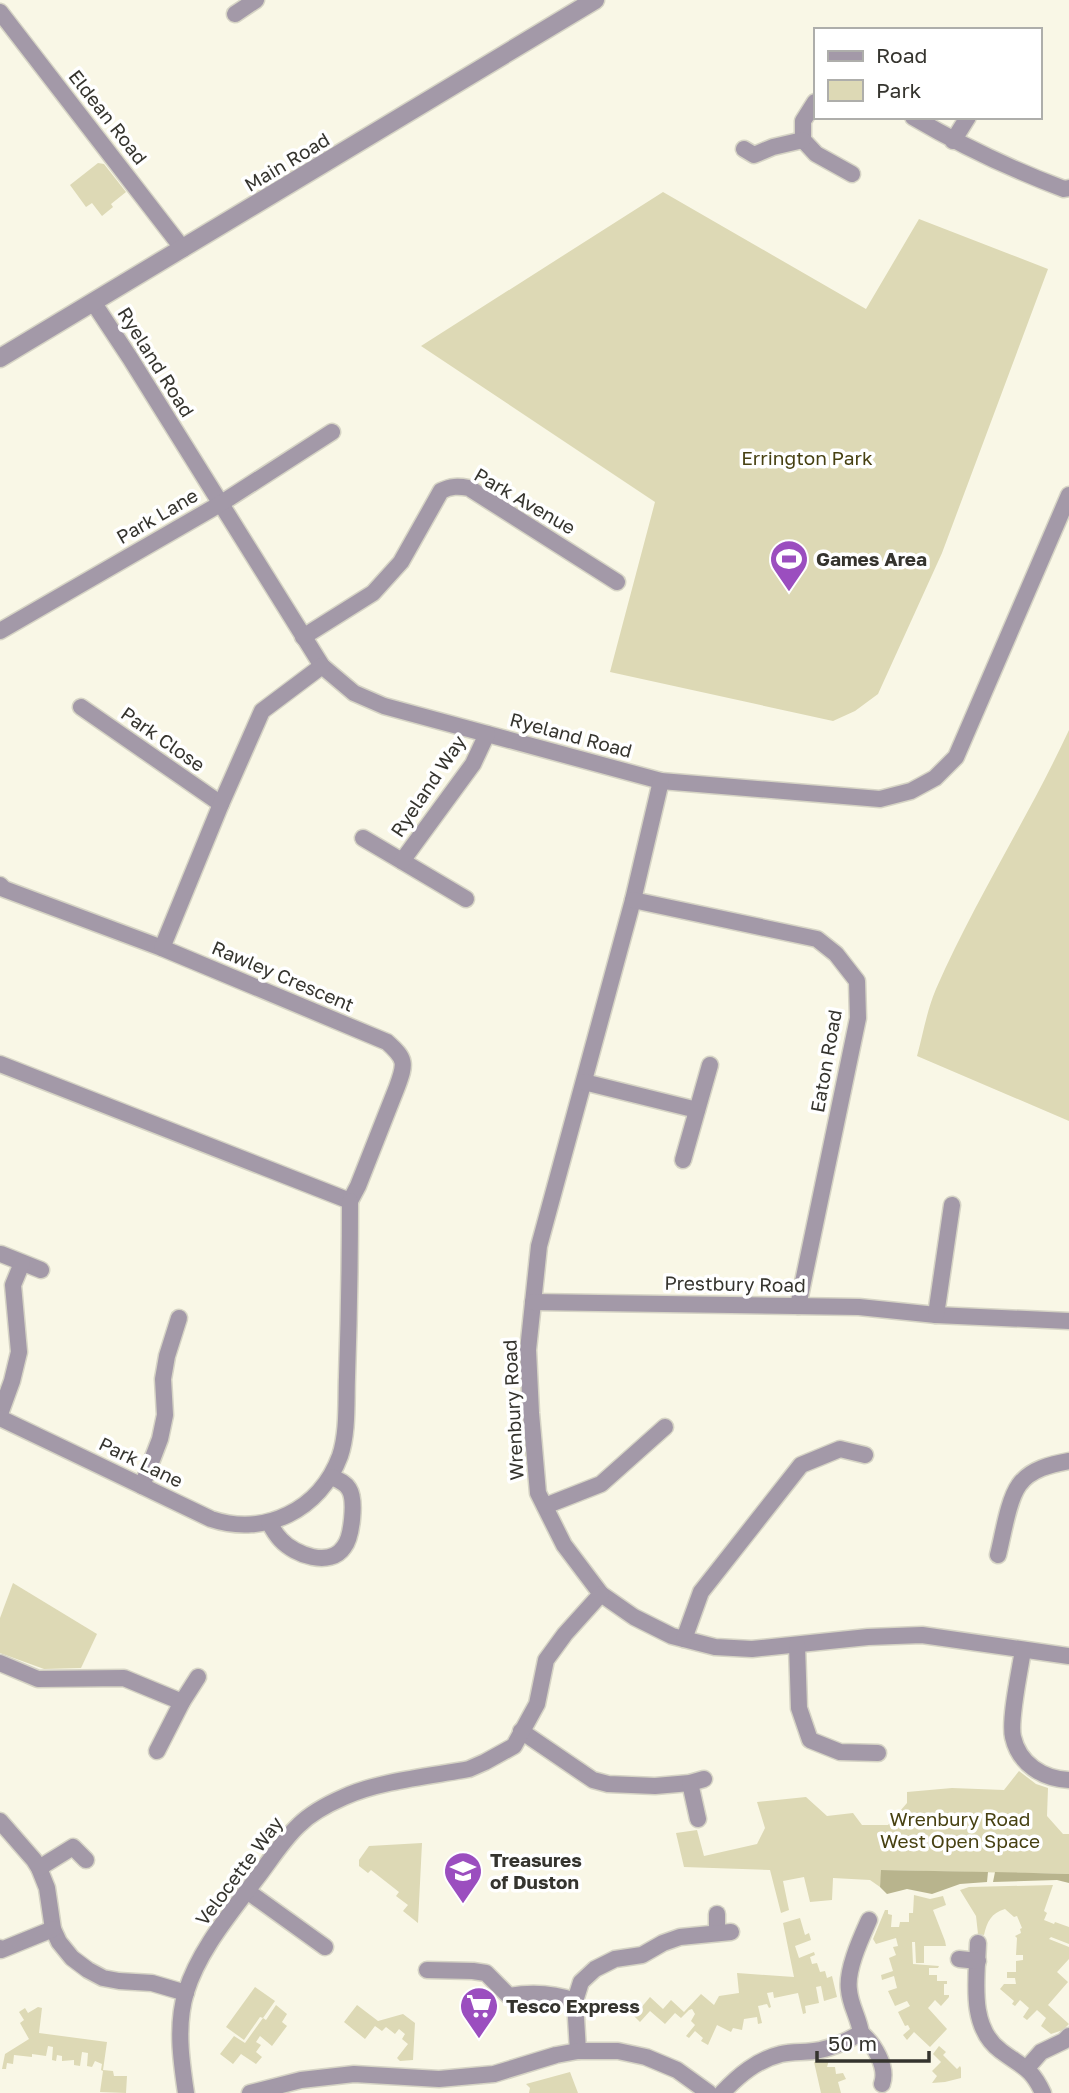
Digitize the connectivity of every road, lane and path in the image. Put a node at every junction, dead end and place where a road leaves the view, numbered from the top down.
1 (256, 0) edge
2 (595, 0) edge
3 (0, 12) edge
4 (235, 14) dead end
5 (814, 104) edge
6 (916, 119) edge
7 (967, 119) edge
8 (803, 140) junction
9 (953, 141) junction
10 (744, 149) dead end
11 (852, 174) dead end
12 (1069, 188) edge
13 (183, 248) junction
14 (93, 303) junction
15 (0, 358) edge
16 (332, 432) dead end
17 (1069, 495) edge
18 (220, 504) junction
19 (617, 582) dead end
20 (0, 631) edge
21 (303, 637) junction
22 (322, 666) junction
23 (81, 707) dead end
24 (487, 734) junction
25 (661, 781) junction
26 (220, 804) junction
27 (363, 838) dead end
28 (402, 861) junction
29 (0, 886) edge
30 (466, 899) dead end
31 (633, 900) junction
32 (162, 948) junction
33 (0, 1064) edge
34 (710, 1065) dead end
35 (584, 1082) junction
36 (698, 1110) junction
37 (683, 1160) dead end
38 (350, 1201) junction
39 (952, 1205) dead end
40 (1, 1254) edge
41 (22, 1263) junction
42 (41, 1270) dead end
43 (533, 1302) junction
44 (798, 1306) junction
45 (350, 1307) joint
46 (936, 1315) junction
47 (179, 1318) dead end
48 (1069, 1321) edge
49 (0, 1416) edge
50 (665, 1427) dead end
51 (865, 1455) dead end
52 (1069, 1461) edge
53 (331, 1477) junction
54 (142, 1486) junction
55 (545, 1507) junction
56 (269, 1522) junction
57 (998, 1555) dead end
58 (601, 1594) junction
59 (684, 1639) junction
60 (797, 1645) junction
61 (1023, 1650) junction
62 (1069, 1656) edge
63 (0, 1662) edge
64 (198, 1677) dead end
65 (182, 1702) junction
66 (521, 1731) junction
67 (157, 1751) dead end
68 (878, 1753) dead end
69 (1069, 1780) edge
70 (698, 1819) dead end
71 (0, 1821) edge
72 (86, 1860) dead end
73 (39, 1868) junction
74 (247, 1891) junction
75 (717, 1914) dead end
76 (869, 1920) dead end
77 (53, 1929) junction
78 (978, 1943) dead end
79 (325, 1947) dead end
80 (0, 1948) edge
81 (959, 1959) dead end
82 (978, 1961) junction
83 (427, 1970) dead end
84 (186, 1993) junction
85 (575, 2001) junction
86 (861, 2033) junction
87 (1069, 2036) edge
88 (578, 2051) junction
89 (1027, 2068) junction
90 (480, 2076) junction
91 (882, 2084) dead end
92 (303, 2086) edge
93 (186, 2093) edge
94 (250, 2093) edge
95 (482, 2093) edge
96 (709, 2093) edge
97 (722, 2093) edge
98 (1043, 2093) edge

1 - 4 street
2 - 13 street, Main Road
3 - 13 street, Eldean Road
5 - 8 street
6 - 9 street
7 - 9 street
8 - 10 street
8 - 11 street
9 - 12 street
13 - 14 street, Main Road
14 - 15 street, Main Road
14 - 18 street, Ryeland Road
16 - 18 street, Park Lane
17 - 25 street, Ryeland Road
18 - 20 street, Park Lane
18 - 21 street, Ryeland Road
19 - 21 street, Park Avenue
21 - 22 street, Ryeland Road
22 - 24 street, Ryeland Road
22 - 26 street
23 - 26 street, Park Close
24 - 25 street, Ryeland Road
24 - 28 street, Ryeland Way
25 - 31 street, Wrenbury Road
26 - 32 street
27 - 28 street, Ryeland Way
28 - 30 street, Ryeland Way
29 - 32 street, Rawley Crescent
31 - 35 street, Wrenbury Road
31 - 44 street, Eaton Road
32 - 38 street, Rawley Crescent
33 - 38 street
34 - 36 street
35 - 36 street
35 - 43 street, Wrenbury Road
36 - 37 street
38 - 45 street, Rawley Crescent
39 - 46 street
40 - 41 street
41 - 42 street
41 - 49 street
43 - 44 street, Prestbury Road
43 - 55 street, Wrenbury Road
44 - 46 street, Prestbury Road
45 - 53 street, Park Lane
46 - 48 street, Prestbury Road
47 - 54 street
49 - 54 street, Park Lane
50 - 55 street
51 - 59 street
52 - 57 street
53 - 56 street, Park Lane
53 - 56 street
54 - 56 street, Park Lane
55 - 58 street, Wrenbury Road
58 - 59 street, Wrenbury Road
58 - 66 street, Velocette Way
59 - 60 street, Wrenbury Road
60 - 61 street, Wrenbury Road
60 - 68 street
61 - 62 street, Wrenbury Road
61 - 69 street
63 - 65 street
64 - 65 street
65 - 67 street
66 - 70 street
66 - 74 street, Velocette Way
71 - 73 street
72 - 73 street
73 - 77 street
74 - 79 street
74 - 84 street, Velocette Way
75 - 85 street
76 - 86 street
77 - 80 street
77 - 84 street
78 - 82 street
81 - 82 street
82 - 89 street
83 - 85 street
84 - 93 street, Velocette Way
85 - 88 street
86 - 91 street
86 - 97 street
87 - 89 street
88 - 90 street
88 - 96 street
89 - 98 street
90 - 92 street
90 - 95 street
92 - 94 street

